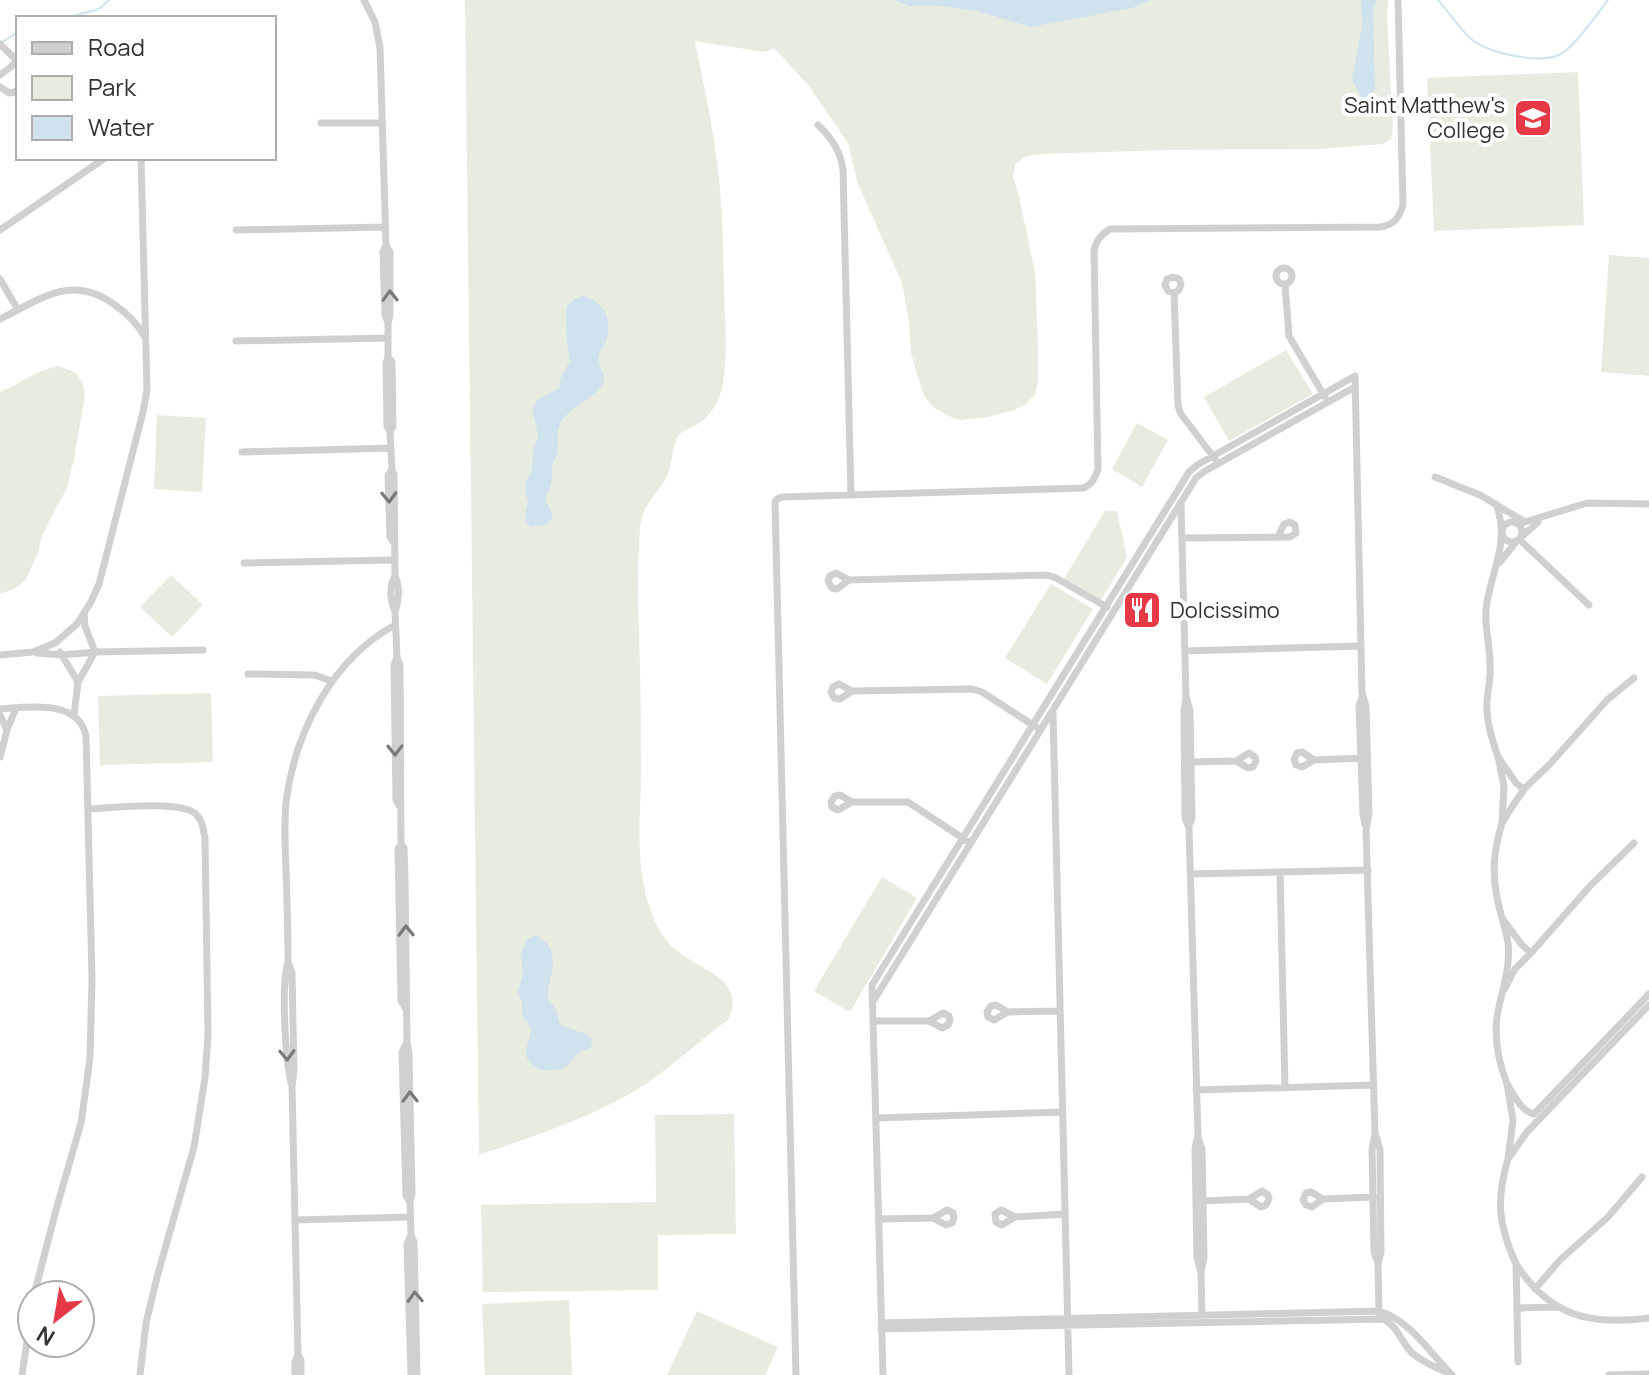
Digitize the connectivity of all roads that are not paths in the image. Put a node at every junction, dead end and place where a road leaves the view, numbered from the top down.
1 (364, 0) edge
2 (1398, 0) edge
3 (0, 44) edge
4 (15, 59) edge
5 (0, 75) edge
6 (321, 123) dead end
7 (382, 123) junction
8 (818, 125) dead end
9 (102, 160) edge
10 (141, 160) edge
11 (386, 227) junction
12 (0, 230) edge
13 (236, 230) dead end
14 (0, 279) edge
15 (1285, 284) dead end
16 (1174, 293) dead end
17 (18, 310) junction
18 (0, 319) edge
19 (145, 337) junction
20 (388, 338) junction
21 (236, 341) dead end
22 (1355, 387) junction
23 (1323, 394) junction
24 (1328, 402) junction
25 (391, 448) junction
26 (242, 452) dead end
27 (1215, 460) junction
28 (1435, 477) dead end
29 (1180, 486) junction
30 (851, 495) junction
31 (1181, 502) junction
32 (1496, 504) junction
33 (1649, 504) edge
34 (1547, 516) junction
35 (1166, 518) junction
36 (1516, 521) junction
37 (1182, 524) junction
38 (1502, 534) junction
39 (1278, 537) dead end
40 (1182, 538) junction
41 (1519, 539) junction
42 (1140, 551) junction
43 (1148, 556) junction
44 (394, 560) junction
45 (244, 563) dead end
46 (1497, 566) junction
47 (849, 580) dead end
48 (1589, 605) dead end
49 (1110, 608) junction
50 (84, 614) junction
51 (395, 625) junction
52 (55, 643) junction
53 (1361, 646) junction
54 (203, 650) dead end
55 (1185, 651) junction
56 (33, 652) junction
57 (95, 652) junction
58 (0, 655) edge
59 (62, 655) junction
60 (248, 674) dead end
61 (1634, 678) dead end
62 (332, 681) junction
63 (78, 682) junction
64 (852, 691) dead end
65 (1052, 694) junction
66 (16, 708) junction
67 (1052, 711) junction
68 (0, 712) edge
69 (74, 715) junction
70 (1037, 727) junction
71 (7, 730) junction
72 (1053, 731) junction
73 (0, 757) edge
74 (1498, 757) junction
75 (1364, 758) junction
76 (1314, 760) dead end
77 (1236, 761) dead end
78 (1188, 762) junction
79 (1516, 783) junction
80 (1504, 786) junction
81 (1524, 789) junction
82 (1504, 796) junction
83 (1515, 801) junction
84 (852, 802) dead end
85 (88, 809) junction
86 (1502, 823) junction
87 (967, 840) junction
88 (1634, 843) dead end
89 (1368, 870) junction
90 (1280, 872) junction
91 (1190, 874) junction
92 (1502, 918) junction
93 (1520, 943) junction
94 (1508, 948) junction
95 (1531, 953) junction
96 (1508, 959) junction
97 (1521, 963) junction
98 (1504, 990) junction
99 (1649, 994) edge
100 (1649, 1005) edge
101 (1059, 1011) junction
102 (1008, 1012) dead end
103 (873, 1021) junction
104 (929, 1021) dead end
105 (1507, 1084) junction
106 (1374, 1085) junction
107 (1285, 1088) junction
108 (1196, 1090) junction
109 (1062, 1112) junction
110 (1529, 1113) junction
111 (1512, 1115) junction
112 (876, 1118) junction
113 (1513, 1128) junction
114 (1529, 1130) junction
115 (1508, 1159) junction
116 (1642, 1177) dead end
117 (1377, 1197) junction
118 (1249, 1199) dead end
119 (1323, 1199) dead end
120 (1199, 1201) junction
121 (1065, 1214) junction
122 (410, 1217) junction
123 (1015, 1217) dead end
124 (933, 1218) dead end
125 (879, 1219) junction
126 (295, 1220) junction
127 (411, 1235) junction
128 (1516, 1264) junction
129 (38, 1279) edge
130 (1536, 1289) junction
131 (1516, 1291) junction
132 (1560, 1307) junction
133 (1517, 1308) junction
134 (1536, 1308) junction
135 (1379, 1315) junction
136 (1202, 1318) junction
137 (1649, 1318) edge
138 (1067, 1322) junction
139 (881, 1326) junction
140 (1518, 1362) dead end
141 (1649, 1374) edge
142 (140, 1375) edge
143 (298, 1375) edge
144 (411, 1375) edge
145 (417, 1375) edge
146 (796, 1375) edge
147 (883, 1375) edge
148 (1069, 1375) edge
149 (1609, 1375) edge

1 - 7 street
2 - 30 street
3 - 4 street
4 - 5 street
6 - 7 street
7 - 11 street
8 - 30 street
9 - 12 street
10 - 19 street
11 - 13 street
11 - 20 street
14 - 17 street
15 - 23 street
16 - 27 street
17 - 18 street
17 - 19 street
19 - 50 street
20 - 21 street
20 - 25 street
22 - 23 street
22 - 24 street
22 - 53 street
23 - 24 street
23 - 27 street
24 - 27 street
25 - 26 street
25 - 44 street
27 - 29 street
27 - 31 street
28 - 32 street
29 - 31 street
29 - 35 street
30 - 146 street
31 - 35 street
31 - 37 street
32 - 36 street
32 - 38 street
33 - 34 street
34 - 36 street
34 - 41 street
35 - 37 street
35 - 42 street
35 - 43 street
36 - 38 street
36 - 41 street
37 - 40 street
38 - 41 street
38 - 46 street
39 - 40 street
40 - 55 street
41 - 46 street
41 - 48 street
42 - 43 street
42 - 49 street
43 - 49 street
44 - 45 street
44 - 51 street
46 - 74 street
47 - 49 street
49 - 65 street
49 - 67 street
50 - 52 street
50 - 57 street
51 - 62 street
51 - 122 street
52 - 56 street
52 - 59 street
53 - 55 street
53 - 75 street
54 - 57 street
55 - 78 street
56 - 58 street
56 - 59 street
57 - 59 street
57 - 63 street
59 - 63 street
60 - 62 street
61 - 81 street
62 - 126 street
63 - 69 street
64 - 70 street
65 - 67 street
65 - 70 street
66 - 68 street
66 - 69 street
66 - 71 street
67 - 70 street
67 - 72 street
68 - 71 street
69 - 85 street
70 - 72 street
70 - 87 street
71 - 73 street
72 - 101 street
74 - 79 street
74 - 80 street
75 - 76 street
75 - 89 street
77 - 78 street
78 - 91 street
79 - 80 street
79 - 81 street
80 - 82 street
81 - 83 street
82 - 83 street
82 - 86 street
83 - 86 street
84 - 87 street
85 - 129 street
85 - 142 street
86 - 92 street
87 - 103 street
88 - 95 street
89 - 90 street
89 - 106 street
90 - 91 street
90 - 107 street
91 - 108 street
92 - 93 street
92 - 94 street
93 - 94 street
93 - 95 street
94 - 96 street
95 - 97 street
96 - 97 street
96 - 98 street
97 - 98 street
98 - 105 street
99 - 110 street
100 - 114 street
101 - 102 street
101 - 109 street
103 - 104 street
103 - 112 street
105 - 110 street
105 - 111 street
106 - 107 street
106 - 117 street
107 - 108 street
108 - 120 street
109 - 112 street
109 - 121 street
110 - 111 street
110 - 114 street
111 - 113 street
112 - 125 street
113 - 114 street
113 - 115 street
114 - 115 street
115 - 128 street
116 - 130 street
117 - 119 street
117 - 135 street
118 - 120 street
120 - 136 street
121 - 123 street
121 - 138 street
122 - 126 street
122 - 127 street
124 - 125 street
125 - 139 street
126 - 143 street
127 - 144 street
145 -> 127 street
128 - 130 street
128 - 131 street
130 - 131 street
130 - 132 street
130 - 134 street
131 - 133 street
132 - 134 street
132 - 137 street
133 - 134 street
133 - 140 street
135 - 135 street
135 - 136 street
136 - 138 street
138 - 139 street
138 - 148 street
139 - 147 street
141 - 149 street

